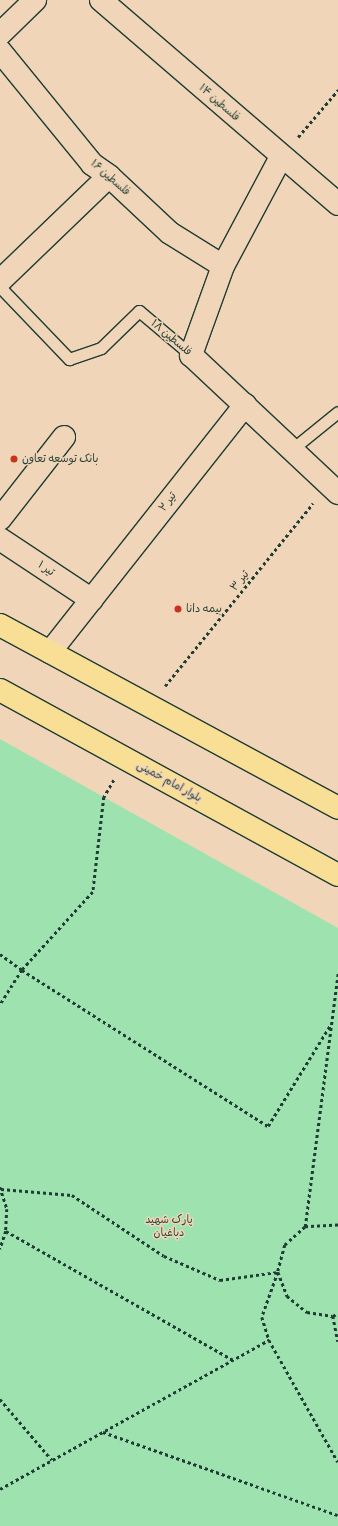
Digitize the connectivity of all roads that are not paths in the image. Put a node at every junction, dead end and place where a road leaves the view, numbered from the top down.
1 (34, 0) edge
2 (101, 0) edge
3 (0, 34) edge
4 (0, 51) edge
5 (281, 157) junction
6 (109, 176) junction
7 (338, 204) edge
8 (223, 266) junction
9 (0, 281) edge
10 (0, 287) edge
11 (191, 355) junction
12 (245, 405) junction
13 (338, 412) edge
14 (64, 437) dead end
15 (291, 450) junction
16 (333, 489) edge
17 (0, 519) edge
18 (0, 539) edge
19 (92, 600) junction
20 (0, 625) edge
21 (50, 652) junction
22 (0, 690) edge
23 (338, 808) edge
24 (338, 875) edge

1 - 3 street
2 - 5 street, فلسطین ۱۴
4 - 6 street, فلسطین ۱۶
5 - 7 street, فلسطین ۱۴
5 - 8 street
6 - 8 street, فلسطین ۱۶
6 - 9 street
8 - 11 street
10 - 11 lane, فلسطین ۱۸
11 - 12 street, فلسطین ۱۸
12 - 15 street, فلسطین ۱۸
12 - 19 street, تیر ۲
13 - 15 lane
14 - 17 street
15 - 16 street, فلسطین ۱۸
18 - 19 street, تیر ۱
19 - 21 street, تیر ۲
20 - 21 main road
21 - 23 main road
22 - 24 main road, بلوار امام خمینی

